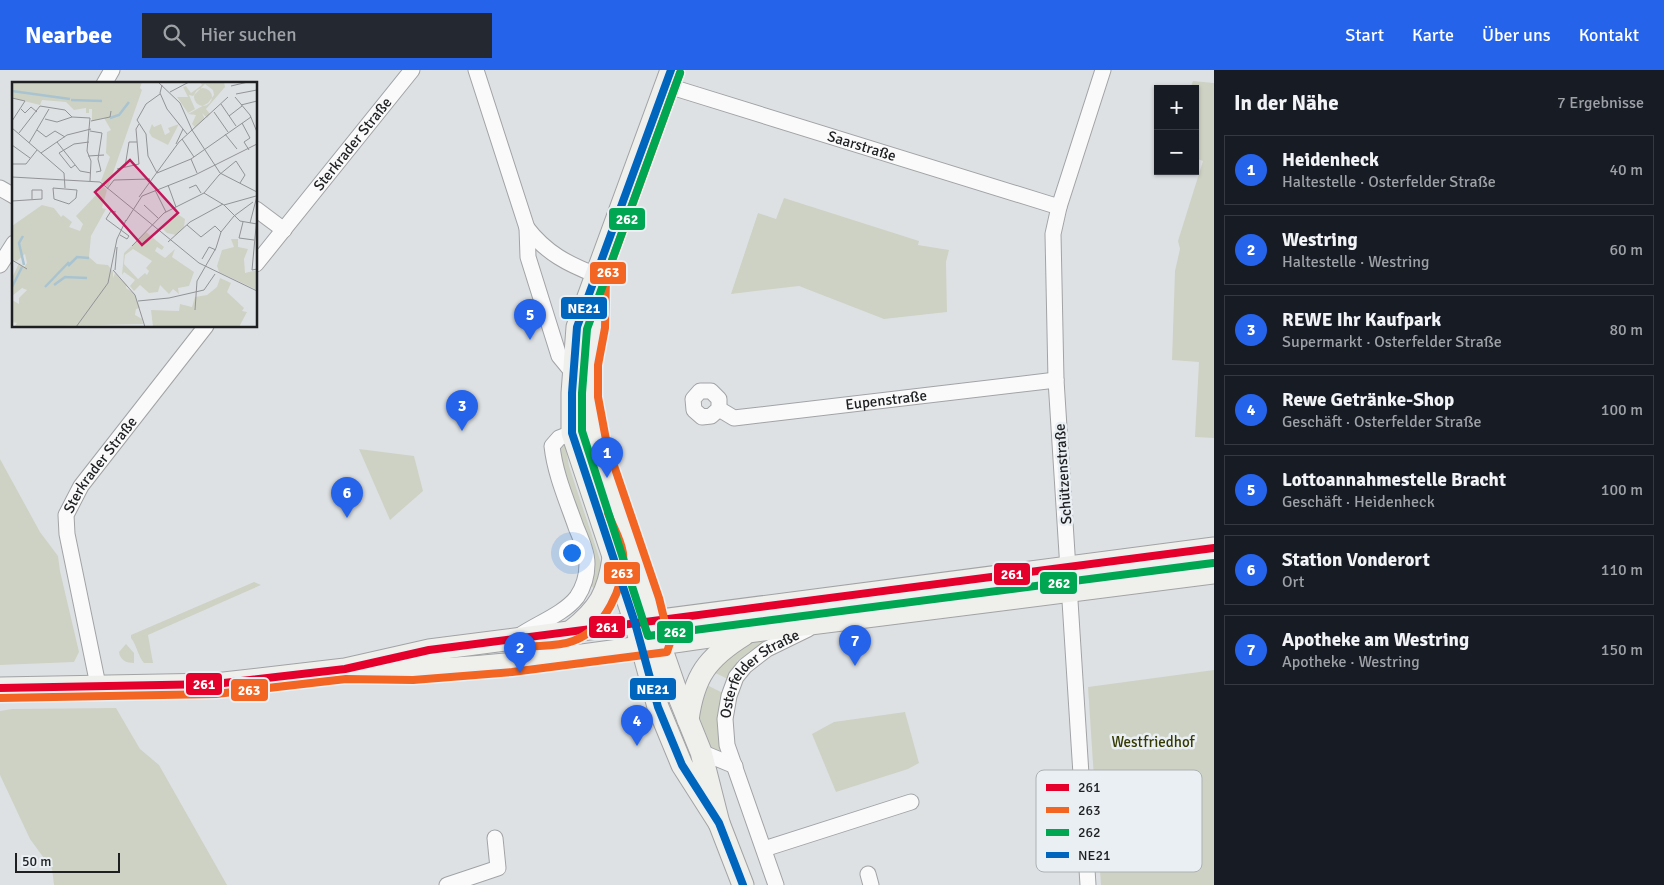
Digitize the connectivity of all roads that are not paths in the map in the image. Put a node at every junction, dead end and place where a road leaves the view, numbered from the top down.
1 (112, 70) edge
2 (412, 70) edge
3 (476, 70) edge
4 (1103, 70) edge
5 (668, 78) edge
6 (105, 82) edge
7 (0, 188) edge
8 (12, 195) edge
9 (1059, 207) junction
10 (258, 210) edge
11 (527, 228) junction
12 (284, 230) junction
13 (12, 246) edge
14 (258, 262) edge
15 (0, 265) edge
16 (596, 275) junction
17 (204, 328) edge
18 (573, 373) junction
19 (1056, 380) junction
20 (718, 409) dead end
21 (572, 433) junction
22 (1214, 548) edge
23 (613, 556) junction
24 (1068, 568) junction
25 (1214, 573) edge
26 (1068, 591) junction
27 (645, 622) junction
28 (816, 626) junction
29 (571, 631) junction
30 (749, 632) junction
31 (517, 638) junction
32 (651, 646) junction
33 (345, 669) junction
34 (91, 685) junction
35 (0, 688) edge
36 (688, 723) junction
37 (701, 752) junction
38 (735, 766) junction
39 (1080, 770) edge
40 (911, 802) dead end
41 (719, 823) junction
42 (494, 838) dead end
43 (764, 849) junction
44 (1087, 872) edge
45 (447, 885) edge
46 (743, 885) edge
47 (776, 885) edge
48 (1088, 885) edge

1 - 6 street
2 - 12 street, Sterkrader Straße
3 - 11 street
4 - 9 street, Schützenstraße
5 - 9 street, Saarstraße
5 - 16 main road
7 - 8 street
9 - 19 street, Schützenstraße
10 - 12 street
11 - 16 street
11 - 18 street
12 - 14 street, Sterkrader Straße
13 - 15 street
16 - 18 main road
16 - 27 main road
17 - 34 street, Sterkrader Straße
18 - 21 main road
19 - 20 street, Eupenstraße
19 - 24 street, Schützenstraße
21 - 23 main road
21 - 31 street
22 - 24 main road
23 - 27 main road
23 - 29 main road
24 - 26 street, Schützenstraße
24 - 27 main road
25 - 26 main road
26 - 28 main road
26 - 39 street, Schützenstraße
27 - 29 main road
27 - 32 main road
28 - 30 main road
28 - 38 street, Osterfelder Straße
29 - 31 main road
30 - 32 main road
30 - 36 main road
31 - 33 main road
32 - 33 main road
32 - 36 main road
32 - 41 main road
33 - 34 main road
34 - 35 main road
36 - 37 main road
37 - 38 street
37 - 41 main road
38 - 43 street, Osterfelder Straße
40 - 43 street
41 - 46 main road
42 - 45 street
43 - 47 street, Osterfelder Straße
44 - 48 street, Schützenstraße

